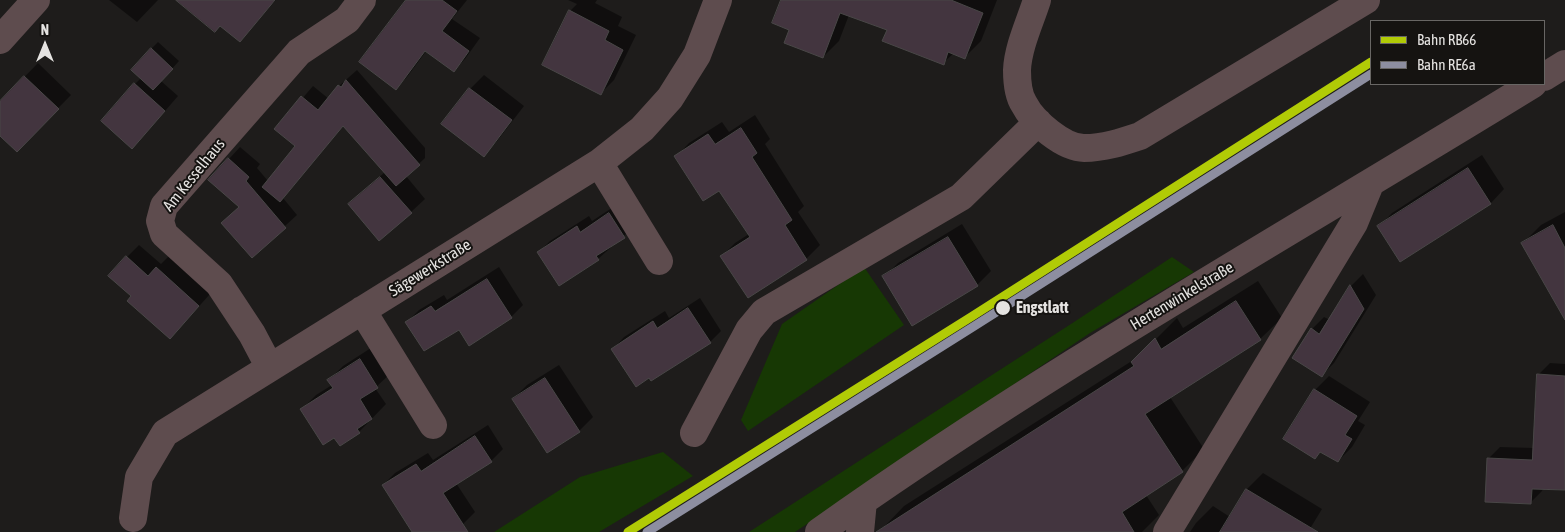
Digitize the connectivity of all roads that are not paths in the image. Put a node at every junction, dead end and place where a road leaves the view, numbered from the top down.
1 (36, 0) edge
2 (362, 0) edge
3 (718, 0) edge
4 (1037, 0) edge
5 (1366, 0) edge
6 (0, 40) edge
7 (1565, 64) edge
8 (1545, 76) edge
9 (1532, 85) edge
10 (1038, 122) junction
11 (599, 163) junction
12 (1370, 184) junction
13 (658, 261) dead end
14 (362, 310) junction
15 (270, 368) junction
16 (433, 424) dead end
17 (694, 433) dead end
18 (863, 501) junction
19 (133, 518) dead end
20 (819, 532) edge
21 (860, 532) edge
22 (1167, 532) edge

1 - 6 street
2 - 15 street, Am Kesselhaus
3 - 11 street, Sägewerkstraße
4 - 10 street
5 - 10 street
7 - 8 street
9 - 12 street, Hertenwinkelstraße
10 - 17 street
11 - 13 street
11 - 14 street, Sägewerkstraße
12 - 18 street, Hertenwinkelstraße
12 - 22 street
14 - 15 street, Sägewerkstraße
14 - 16 street
15 - 19 street, Sägewerkstraße
18 - 20 street, Hertenwinkelstraße
18 - 21 street

